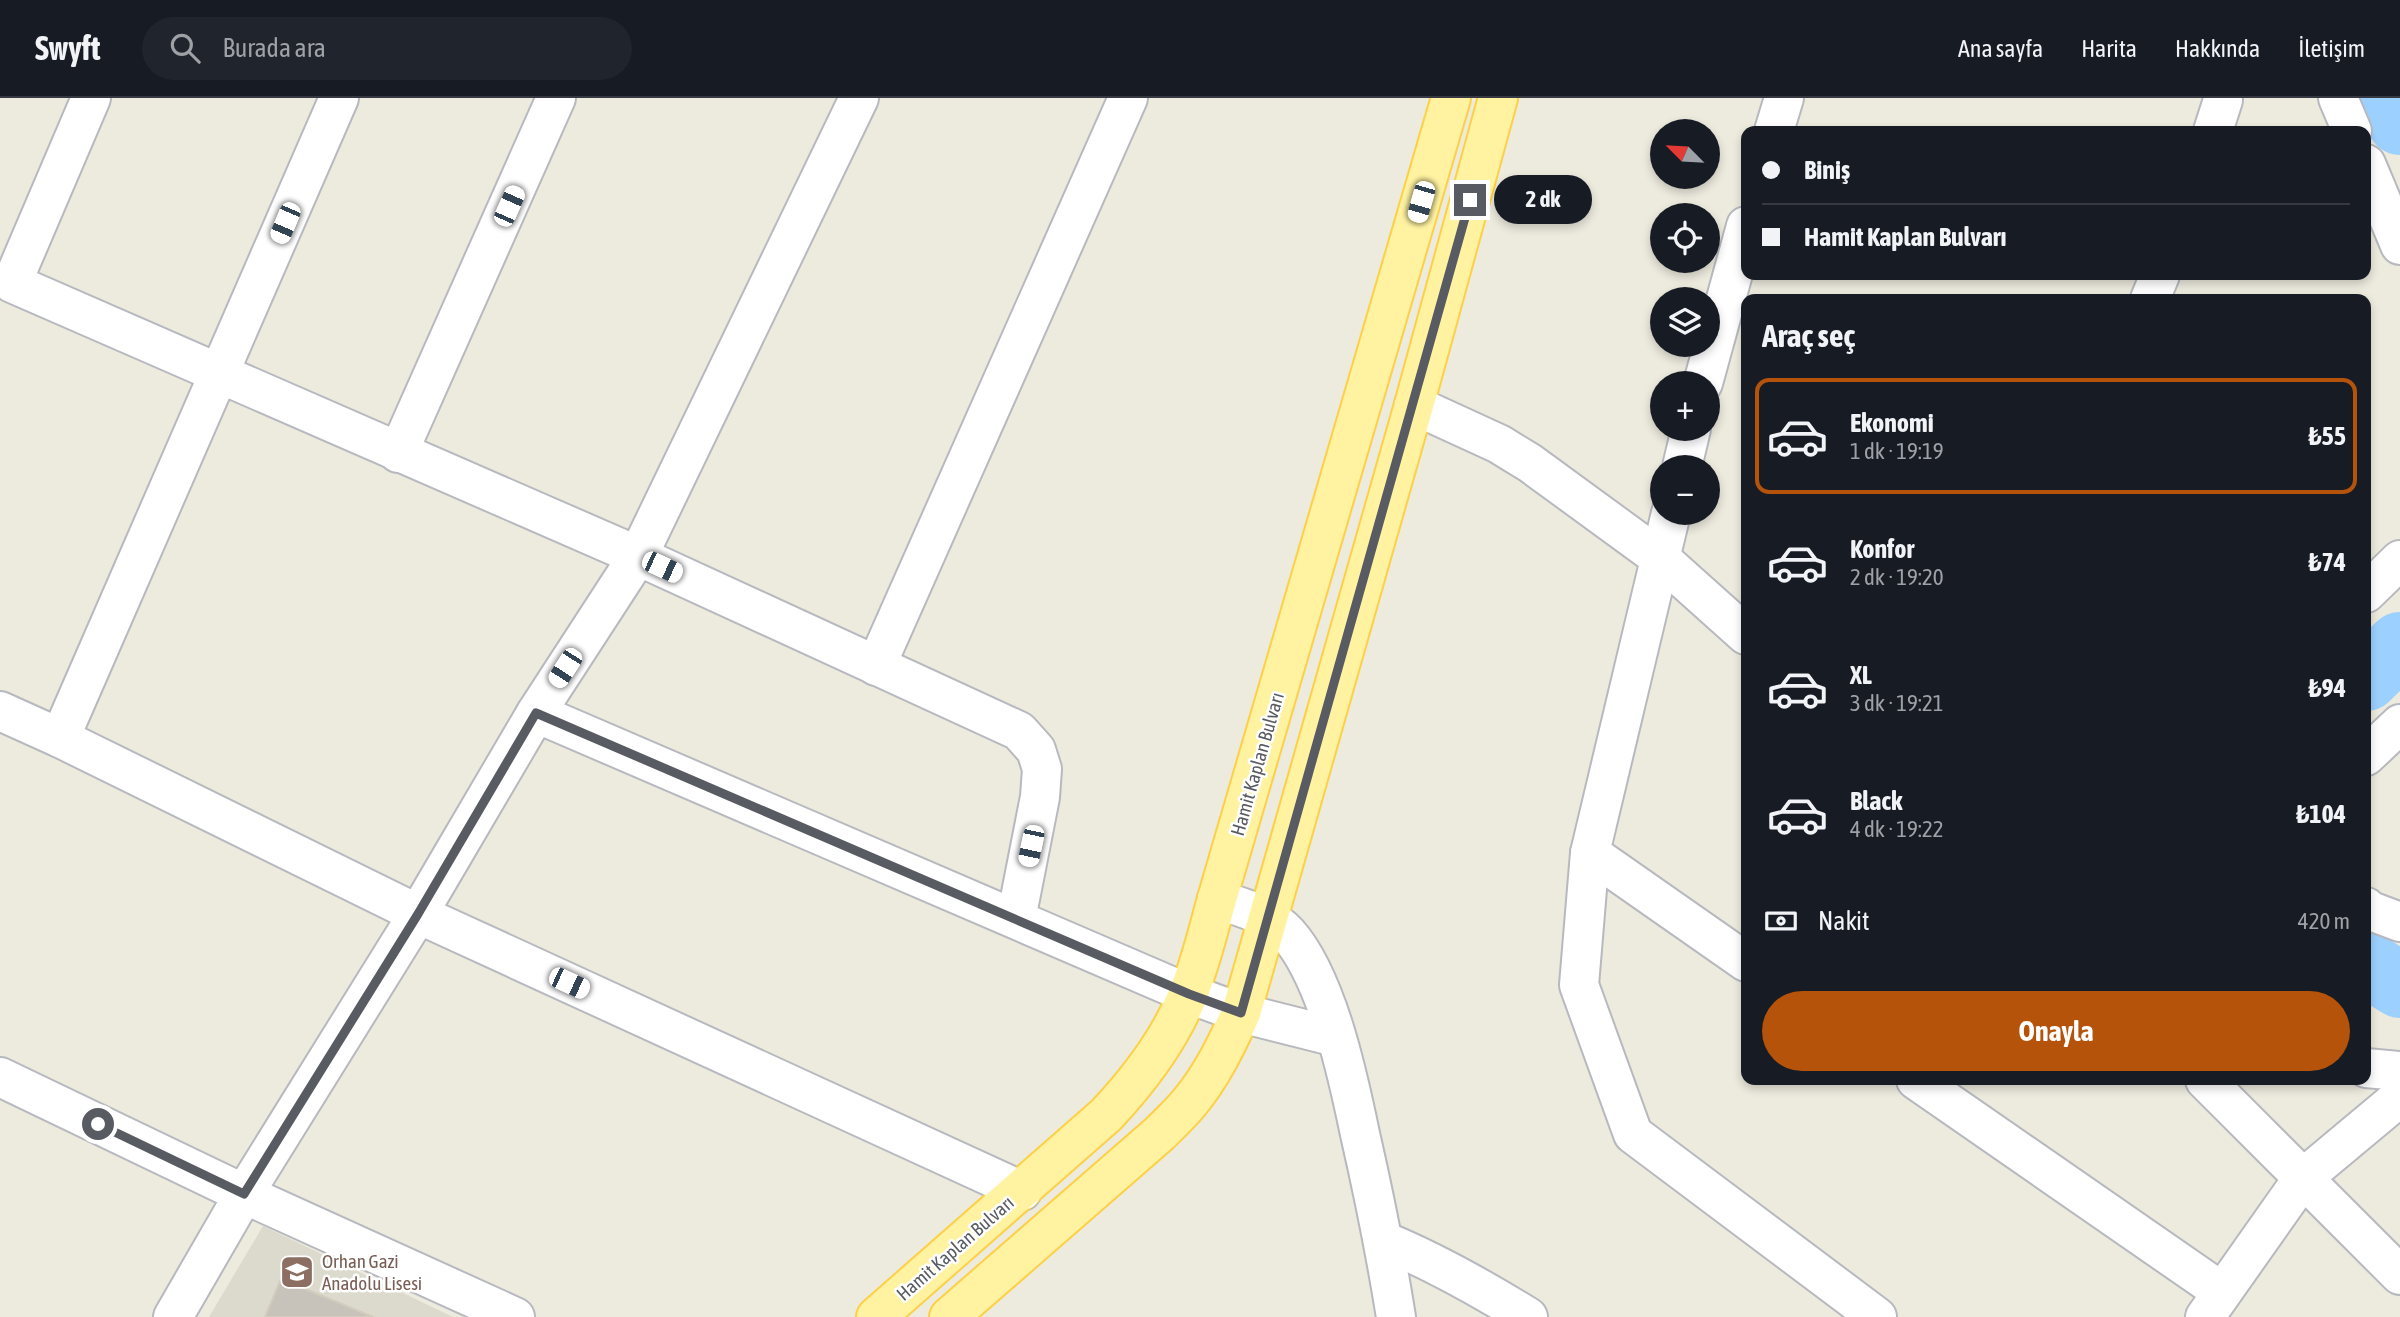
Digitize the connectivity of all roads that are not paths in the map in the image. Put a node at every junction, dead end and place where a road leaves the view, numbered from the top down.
1 (91, 98) edge
2 (339, 98) edge
3 (556, 98) edge
4 (859, 98) edge
5 (1128, 98) edge
6 (1451, 98) edge
7 (1498, 98) edge
8 (1784, 98) edge
9 (2338, 98) edge
10 (1776, 126) edge
11 (2350, 126) edge
12 (2371, 176) edge
13 (2400, 245) edge
14 (1741, 262) edge
15 (1730, 341) edge
16 (1711, 371) edge
17 (219, 373) junction
18 (1414, 405) junction
19 (398, 453) junction
20 (1668, 525) edge
21 (638, 556) junction
22 (1660, 558) junction
23 (2400, 560) edge
24 (2371, 588) edge
25 (1741, 631) edge
26 (876, 666) junction
27 (0, 711) edge
28 (536, 713) junction
29 (2400, 724) edge
30 (60, 738) junction
31 (2371, 751) edge
32 (1590, 853) junction
33 (1217, 900) junction
34 (2371, 911) edge
35 (418, 914) junction
36 (1267, 916) junction
37 (1016, 919) junction
38 (2400, 922) edge
39 (1741, 959) edge
40 (1189, 994) junction
41 (1241, 1013) junction
42 (1336, 1037) junction
43 (2371, 1068) edge
44 (2400, 1071) edge
45 (0, 1077) edge
46 (1923, 1085) edge
47 (2211, 1085) edge
48 (2400, 1097) edge
49 (2303, 1178) junction
50 (1022, 1191) junction
51 (244, 1194) junction
52 (1384, 1241) junction
53 (2400, 1275) edge
54 (2214, 1305) edge
55 (173, 1317) edge
56 (516, 1317) edge
57 (876, 1317) edge
58 (949, 1317) edge
59 (1396, 1317) edge
60 (1528, 1317) edge
61 (1877, 1317) edge

1 - 17 street
2 - 17 street
3 - 19 street
4 - 21 street
5 - 26 street
6 - 33 main road, Hamit Kaplan Bulvarı
7 - 18 main road
8 - 10 street
9 - 11 street
12 - 13 street
14 - 15 street
15 - 16 street
17 - 19 street
17 - 30 street
18 - 22 street
18 - 36 main road
19 - 21 street
20 - 22 street
21 - 26 street
21 - 28 street
22 - 25 street
22 - 32 street
23 - 24 street
26 - 37 street
27 - 30 street
28 - 35 street
28 - 37 street
29 - 31 street
30 - 35 street
32 - 39 street
32 - 61 street
33 - 36 street
33 - 40 main road, Hamit Kaplan Bulvarı
34 - 38 street
35 - 50 street
35 - 51 street
36 - 41 main road
36 - 42 street
37 - 40 street
40 - 41 street
40 - 50 main road, Hamit Kaplan Bulvarı
41 - 42 street
41 - 58 main road
42 - 52 street
43 - 44 street
45 - 51 street
46 - 54 street
47 - 49 street
48 - 49 street
49 - 53 street
49 - 54 street
50 - 57 main road, Hamit Kaplan Bulvarı
51 - 55 street
51 - 56 street
52 - 59 street
52 - 60 street

